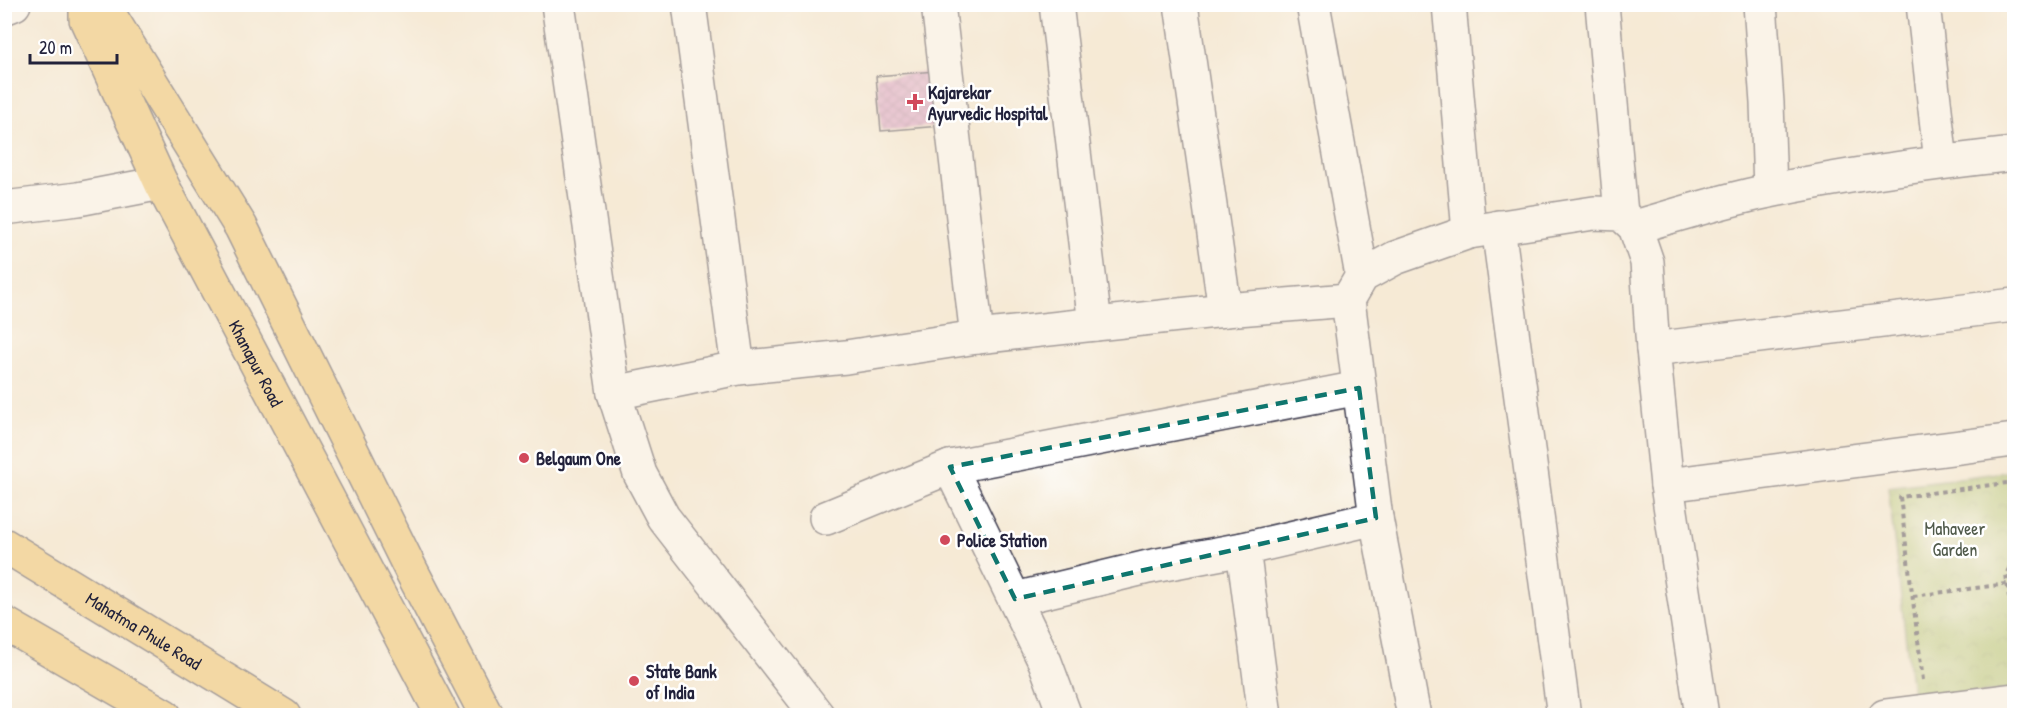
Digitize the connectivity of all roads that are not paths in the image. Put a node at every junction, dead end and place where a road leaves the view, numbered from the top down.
1 (14, 4) edge
2 (86, 4) edge
3 (101, 4) edge
4 (558, 4) edge
5 (688, 4) edge
6 (938, 4) edge
7 (1056, 4) edge
8 (1180, 4) edge
9 (1313, 4) edge
10 (1449, 4) edge
11 (1602, 4) edge
12 (1760, 4) edge
13 (1923, 4) edge
14 (4, 8) edge
15 (2014, 154) edge
16 (1941, 162) junction
17 (161, 183) junction
18 (1770, 190) junction
19 (4, 208) edge
20 (1628, 220) junction
21 (1484, 229) junction
22 (1355, 288) junction
23 (2014, 305) edge
24 (1225, 310) junction
25 (1095, 324) junction
26 (977, 337) junction
27 (1653, 349) junction
28 (738, 368) junction
29 (1359, 388) junction
30 (614, 393) junction
31 (2014, 440) edge
32 (950, 467) junction
33 (1667, 485) junction
34 (826, 518) dead end
35 (1376, 518) junction
36 (4, 545) edge
37 (1243, 549) junction
38 (1015, 599) junction
39 (4, 623) edge
40 (2014, 700) edge
41 (165, 716) edge
42 (284, 716) edge
43 (443, 716) edge
44 (487, 716) edge
45 (818, 716) edge
46 (1065, 716) edge
47 (1264, 716) edge
48 (1414, 716) edge
49 (1564, 716) edge
50 (1702, 716) edge
51 (1885, 716) edge

1 - 14 street
2 - 17 main road, Khanapur Road
3 - 44 main road
4 - 30 street
5 - 28 street
6 - 26 street
7 - 25 street
8 - 24 street
9 - 22 street
10 - 21 street
11 - 20 street
12 - 18 street
13 - 16 street
15 - 16 street
16 - 18 street
17 - 19 street
17 - 43 main road, Khanapur Road
18 - 20 street
20 - 21 street
20 - 27 street
21 - 22 street
21 - 49 street
22 - 24 street
22 - 29 street
23 - 27 street
24 - 25 street
25 - 26 street
26 - 28 street
27 - 33 street
28 - 30 street
29 - 32 street
29 - 35 street
30 - 45 street
31 - 33 street
32 - 34 street
32 - 38 street
33 - 50 street
35 - 37 street
35 - 48 street
36 - 42 main road, Mahatma Phule Road
37 - 38 street
37 - 47 street
38 - 46 street
39 - 41 main road
40 - 51 street

